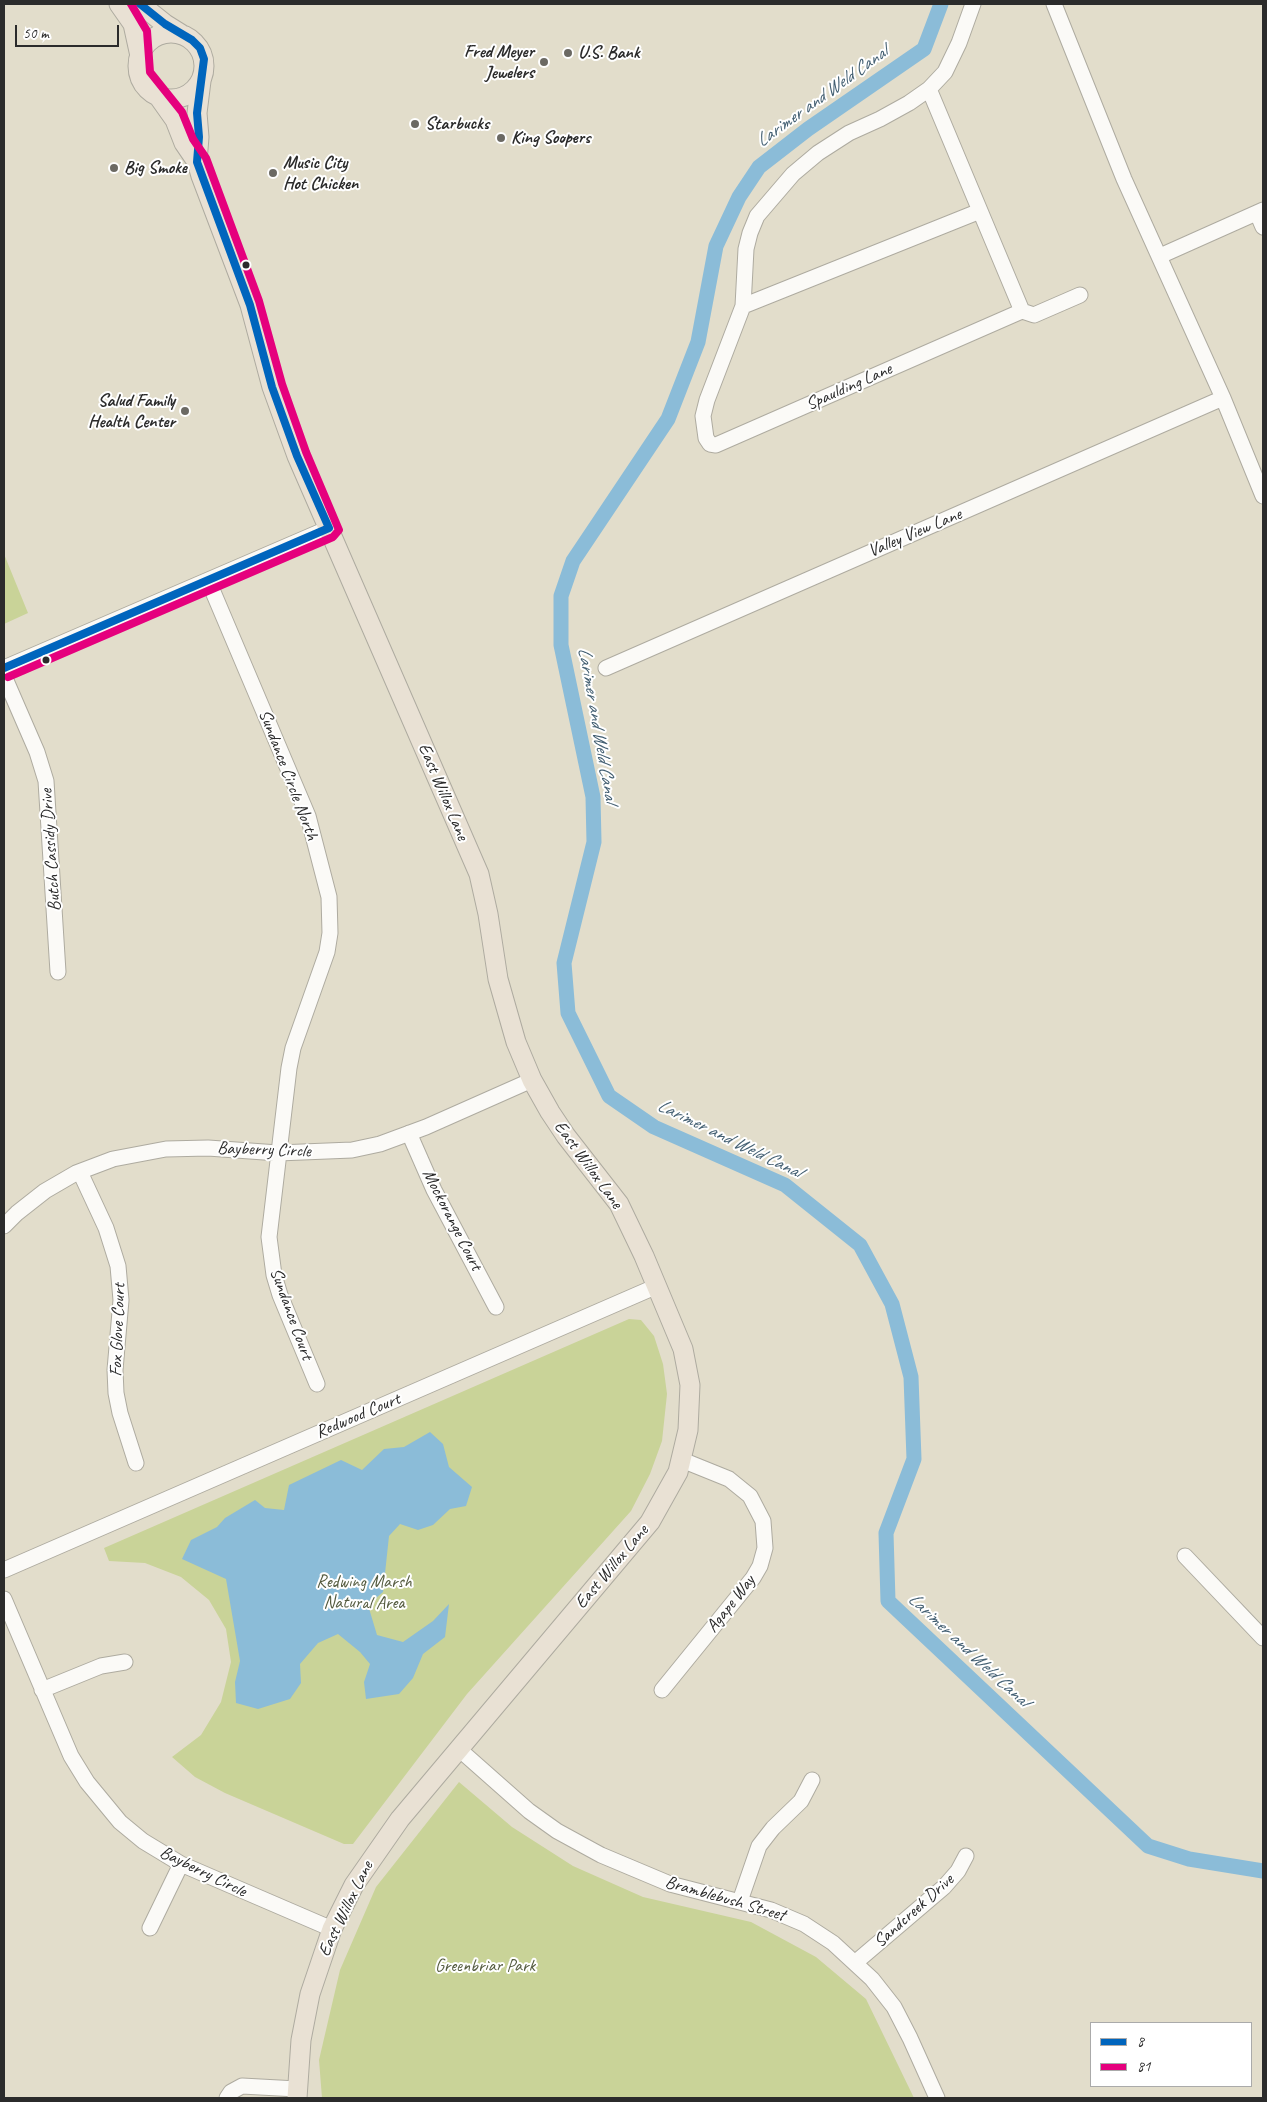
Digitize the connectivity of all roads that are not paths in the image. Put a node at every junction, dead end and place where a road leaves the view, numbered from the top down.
1 (119, 4) edge
2 (140, 4) edge
3 (973, 4) edge
4 (1059, 6) edge
5 (182, 34) junction
6 (140, 56) junction
7 (201, 81) junction
8 (929, 89) junction
9 (158, 96) junction
10 (197, 162) junction
11 (980, 211) junction
12 (1260, 212) edge
13 (1263, 228) edge
14 (1160, 256) junction
15 (1080, 295) dead end
16 (743, 306) junction
17 (1022, 311) junction
18 (1223, 398) junction
19 (1263, 496) edge
20 (328, 528) junction
21 (208, 580) junction
22 (4, 668) edge
23 (606, 668) dead end
24 (4, 676) edge
25 (58, 972) dead end
26 (532, 1080) junction
27 (409, 1133) junction
28 (278, 1153) junction
29 (80, 1172) junction
30 (4, 1226) edge
31 (657, 1286) junction
32 (496, 1307) dead end
33 (317, 1384) dead end
34 (682, 1460) junction
35 (136, 1463) dead end
36 (1185, 1556) dead end
37 (4, 1570) edge
38 (4, 1599) edge
39 (1263, 1638) edge
40 (125, 1662) dead end
41 (42, 1690) junction
42 (662, 1690) dead end
43 (460, 1750) junction
44 (812, 1780) dead end
45 (966, 1856) dead end
46 (182, 1864) junction
47 (740, 1901) junction
48 (150, 1928) dead end
49 (332, 1930) junction
50 (856, 1962) junction
51 (297, 2094) edge
52 (227, 2098) edge
53 (937, 2098) edge

1 - 6 main road
2 - 5 main road
3 - 8 street, Spaulding Lane
4 - 14 street
5 - 6 main road
5 - 7 main road
6 - 9 main road
7 - 9 main road
7 - 10 main road, East Willox Lane
8 - 11 street
8 - 16 street, Spaulding Lane
9 - 10 main road, East Willox Lane
10 - 20 main road, East Willox Lane
11 - 16 street
11 - 17 street
12 - 13 street
12 - 14 street
14 - 18 street
15 - 17 street
16 - 17 street, Spaulding Lane
18 - 19 street
18 - 23 street, Valley View Lane
20 - 21 street
20 - 26 main road, East Willox Lane
21 - 22 street
21 - 28 street, Sundance Circle North
24 - 25 street, Butch Cassidy Drive
26 - 27 street, Bayberry Circle
26 - 31 main road, East Willox Lane
27 - 28 street, Bayberry Circle
27 - 32 street, Mockorange Court
28 - 29 street, Bayberry Circle
28 - 33 street, Sundance Court
29 - 30 street, Bayberry Circle
29 - 35 street, Fox Glove Court
31 - 34 main road, East Willox Lane
31 - 37 street, Redwood Court
34 - 42 street, Agape Way
34 - 43 main road, East Willox Lane
36 - 39 street
38 - 41 street, Bayberry Circle
40 - 41 street
41 - 46 street, Bayberry Circle
43 - 47 street, Bramblebush Street
43 - 49 main road, East Willox Lane
44 - 47 street
45 - 50 street, Sandcreek Drive
46 - 48 street
46 - 49 street, Bayberry Circle
47 - 50 street, Bramblebush Street
49 - 51 main road, East Willox Lane
50 - 53 street, Bramblebush Street
51 - 52 street

